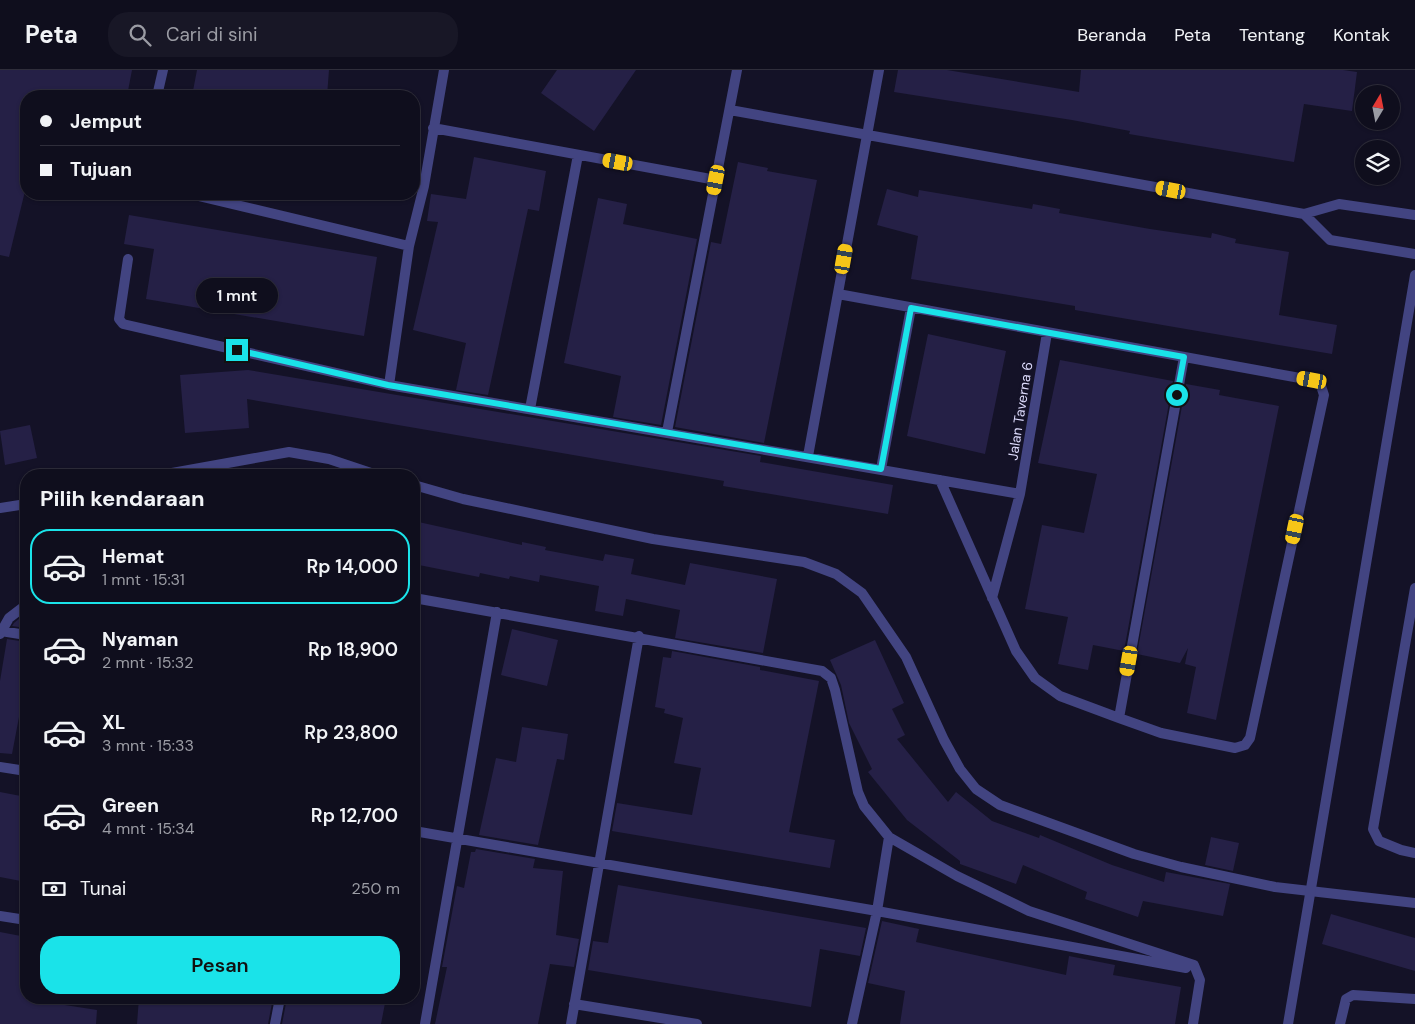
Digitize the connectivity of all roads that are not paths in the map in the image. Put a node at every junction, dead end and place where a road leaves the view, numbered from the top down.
1 (163, 70) edge
2 (444, 70) edge
3 (737, 70) edge
4 (879, 70) edge
5 (158, 90) edge
6 (730, 110) junction
7 (433, 128) junction
8 (867, 134) junction
9 (578, 155) junction
10 (716, 180) junction
11 (420, 181) edge
12 (215, 200) edge
13 (417, 200) edge
14 (1304, 214) junction
15 (1415, 215) edge
16 (409, 246) junction
17 (1415, 254) edge
18 (128, 259) dead end
19 (1415, 275) edge
20 (838, 294) junction
21 (911, 308) junction
22 (1047, 333) junction
23 (1184, 357) junction
24 (388, 385) junction
25 (530, 409) junction
26 (667, 432) junction
27 (808, 456) junction
28 (194, 469) edge
29 (359, 469) edge
30 (881, 469) junction
31 (940, 480) junction
32 (420, 487) edge
33 (1020, 494) junction
34 (20, 505) edge
35 (0, 508) edge
36 (1415, 588) edge
37 (992, 598) junction
38 (420, 599) edge
39 (20, 610) edge
40 (497, 612) junction
41 (0, 633) edge
42 (20, 635) edge
43 (639, 636) junction
44 (1118, 718) junction
45 (0, 767) edge
46 (20, 770) edge
47 (420, 832) edge
48 (889, 837) junction
49 (457, 839) junction
50 (1415, 853) edge
51 (599, 863) junction
52 (1312, 891) junction
53 (1415, 903) edge
54 (877, 911) junction
55 (0, 916) edge
56 (20, 919) edge
57 (1197, 970) junction
58 (1415, 999) edge
59 (279, 1004) edge
60 (574, 1004) junction
61 (275, 1024) edge
62 (425, 1024) edge
63 (571, 1024) edge
64 (697, 1024) edge
65 (852, 1024) edge
66 (1193, 1024) edge
67 (1288, 1024) edge
68 (1340, 1024) edge

1 - 5 street
2 - 7 street
3 - 6 street
4 - 8 street
6 - 8 street
6 - 10 street
7 - 9 street
7 - 11 street
8 - 14 street
8 - 20 street
9 - 10 street
9 - 25 street
10 - 26 street
12 - 16 street
13 - 16 street
14 - 15 street
14 - 17 street
16 - 24 street
18 - 24 street
19 - 52 street
20 - 21 street
20 - 27 street
21 - 22 street
21 - 30 street
22 - 23 street
22 - 33 street, Jalan Taverna 6
23 - 44 street
23 - 44 street
24 - 25 street
25 - 26 street
26 - 27 street
27 - 30 street
28 - 29 street
30 - 31 street
31 - 33 street
31 - 37 street
32 - 52 street
33 - 37 street, Jalan Taverna 6
34 - 35 street
36 - 50 street
37 - 44 street
38 - 40 street
39 - 41 street
40 - 43 street
40 - 49 street
41 - 42 street
43 - 48 street
43 - 51 street
45 - 46 street
47 - 49 street
48 - 54 street
48 - 57 street
49 - 51 street
49 - 62 street
51 - 54 street
51 - 60 street
52 - 53 street
52 - 67 street
54 - 57 street
54 - 65 street
55 - 56 street
57 - 66 street
58 - 68 street
59 - 61 street
60 - 63 street
60 - 64 street

